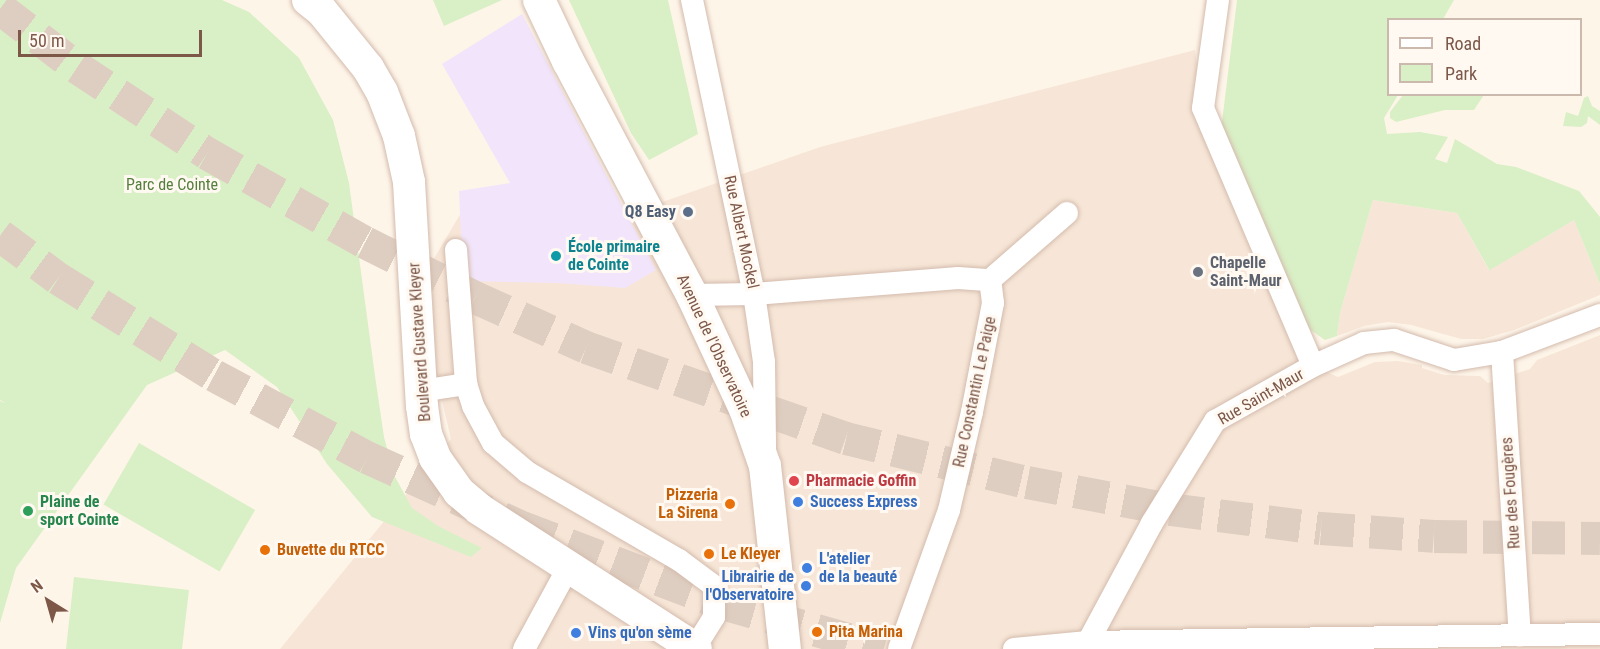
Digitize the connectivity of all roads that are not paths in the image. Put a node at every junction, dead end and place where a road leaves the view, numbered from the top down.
1 (308, 0) edge
2 (539, 0) edge
3 (692, 0) edge
4 (1218, 0) edge
5 (1067, 213) dead end
6 (456, 250) dead end
7 (990, 280) junction
8 (754, 294) junction
9 (692, 295) junction
10 (1600, 315) edge
11 (1503, 352) junction
12 (1313, 366) junction
13 (466, 384) junction
14 (421, 391) junction
15 (765, 466) junction
16 (568, 568) junction
17 (1600, 634) edge
18 (1520, 635) junction
19 (1088, 642) junction
20 (1399, 643) edge
21 (524, 649) edge
22 (696, 649) edge
23 (785, 649) edge
24 (899, 649) edge
25 (1014, 649) edge

1 - 14 street, Boulevard Gustave Kleyer
2 - 9 street, Avenue de l'Observatoire
3 - 8 street, Rue Albert Mockel
4 - 12 street, Rue Saint-Maur
5 - 7 street
6 - 13 street
7 - 8 street
7 - 24 street, Rue Constantin Le Paige
8 - 9 street
8 - 15 street, Rue Albert Mockel
9 - 15 street, Avenue de l'Observatoire
10 - 11 street
11 - 12 street
11 - 18 street, Rue des Fougères
12 - 19 street, Rue Saint-Maur
13 - 14 street
13 - 22 street
14 - 16 street, Boulevard Gustave Kleyer
15 - 23 street, Avenue de l'Observatoire
16 - 21 street
16 - 22 street, Boulevard Gustave Kleyer
17 - 18 street
18 - 20 street
19 - 20 street
19 - 25 street

